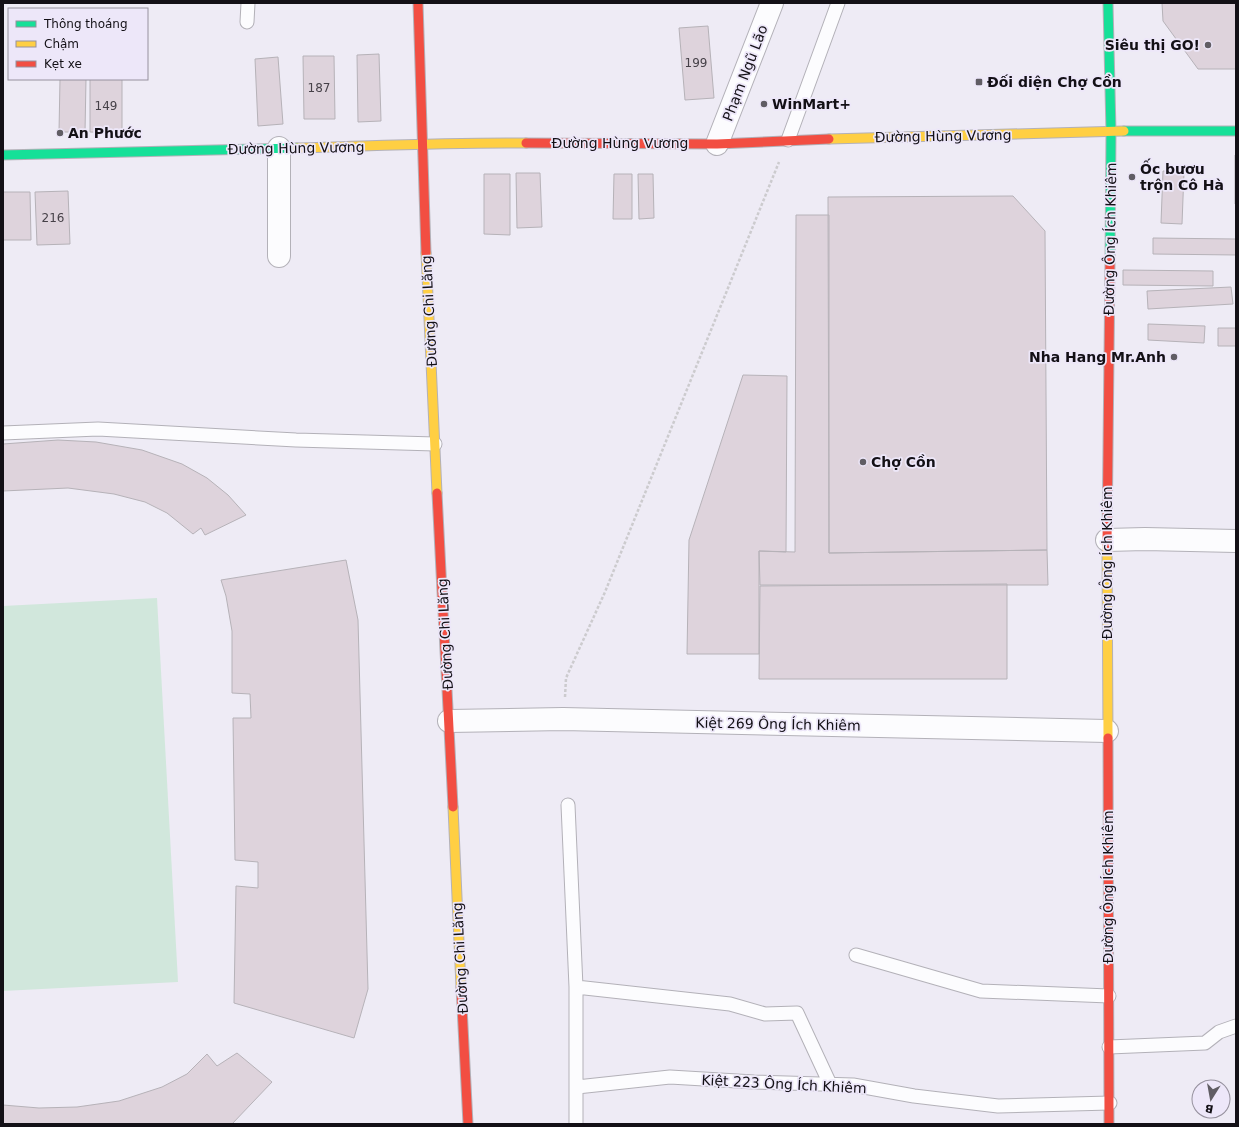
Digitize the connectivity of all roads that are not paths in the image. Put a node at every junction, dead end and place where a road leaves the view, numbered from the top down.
1 (248, 3) edge
2 (418, 3) edge
3 (772, 3) edge
4 (838, 3) edge
5 (1108, 3) edge
6 (247, 22) dead end
7 (1236, 131) edge
8 (1111, 132) junction
9 (788, 140) junction
10 (422, 144) junction
11 (718, 144) junction
12 (280, 148) junction
13 (3, 155) edge
14 (279, 256) dead end
15 (3, 433) edge
16 (435, 444) junction
17 (1107, 540) junction
18 (1236, 541) edge
19 (449, 721) junction
20 (1107, 731) junction
21 (568, 805) dead end
22 (856, 955) dead end
23 (576, 987) junction
24 (1109, 996) junction
25 (1236, 1026) edge
26 (1109, 1047) junction
27 (830, 1084) junction
28 (577, 1087) junction
29 (1110, 1103) junction
30 (468, 1124) edge
31 (576, 1124) edge
32 (1109, 1124) edge

1 - 6 lane
2 - 10 street, Đường Chi Lăng
3 - 11 street, Phạm Ngũ Lão
4 - 9 lane
5 - 8 street, Đường Ông Ích Khiêm
7 - 8 street, Đường Hùng Vương
8 - 9 street, Đường Hùng Vương
8 - 17 street, Đường Ông Ích Khiêm
9 - 11 street, Đường Hùng Vương
10 - 11 street, Đường Hùng Vương
10 - 12 street, Đường Hùng Vương
10 - 16 street, Đường Chi Lăng
12 - 13 street, Đường Hùng Vương
12 - 14 street
15 - 16 lane
16 - 19 street, Đường Chi Lăng
17 - 18 street
17 - 20 street, Đường Ông Ích Khiêm
19 - 20 street, Kiệt 269 Ông Ích Khiêm
19 - 30 street, Đường Chi Lăng
20 - 24 street, Đường Ông Ích Khiêm
21 - 23 lane
22 - 24 lane
23 - 27 lane
23 - 28 lane
24 - 26 street, Đường Ông Ích Khiêm
25 - 26 lane
26 - 29 street, Đường Ông Ích Khiêm
27 - 28 lane, Kiệt 223 Ông Ích Khiêm
27 - 29 lane, Kiệt 223 Ông Ích Khiêm
28 - 31 lane
29 - 32 street, Đường Ông Ích Khiêm

